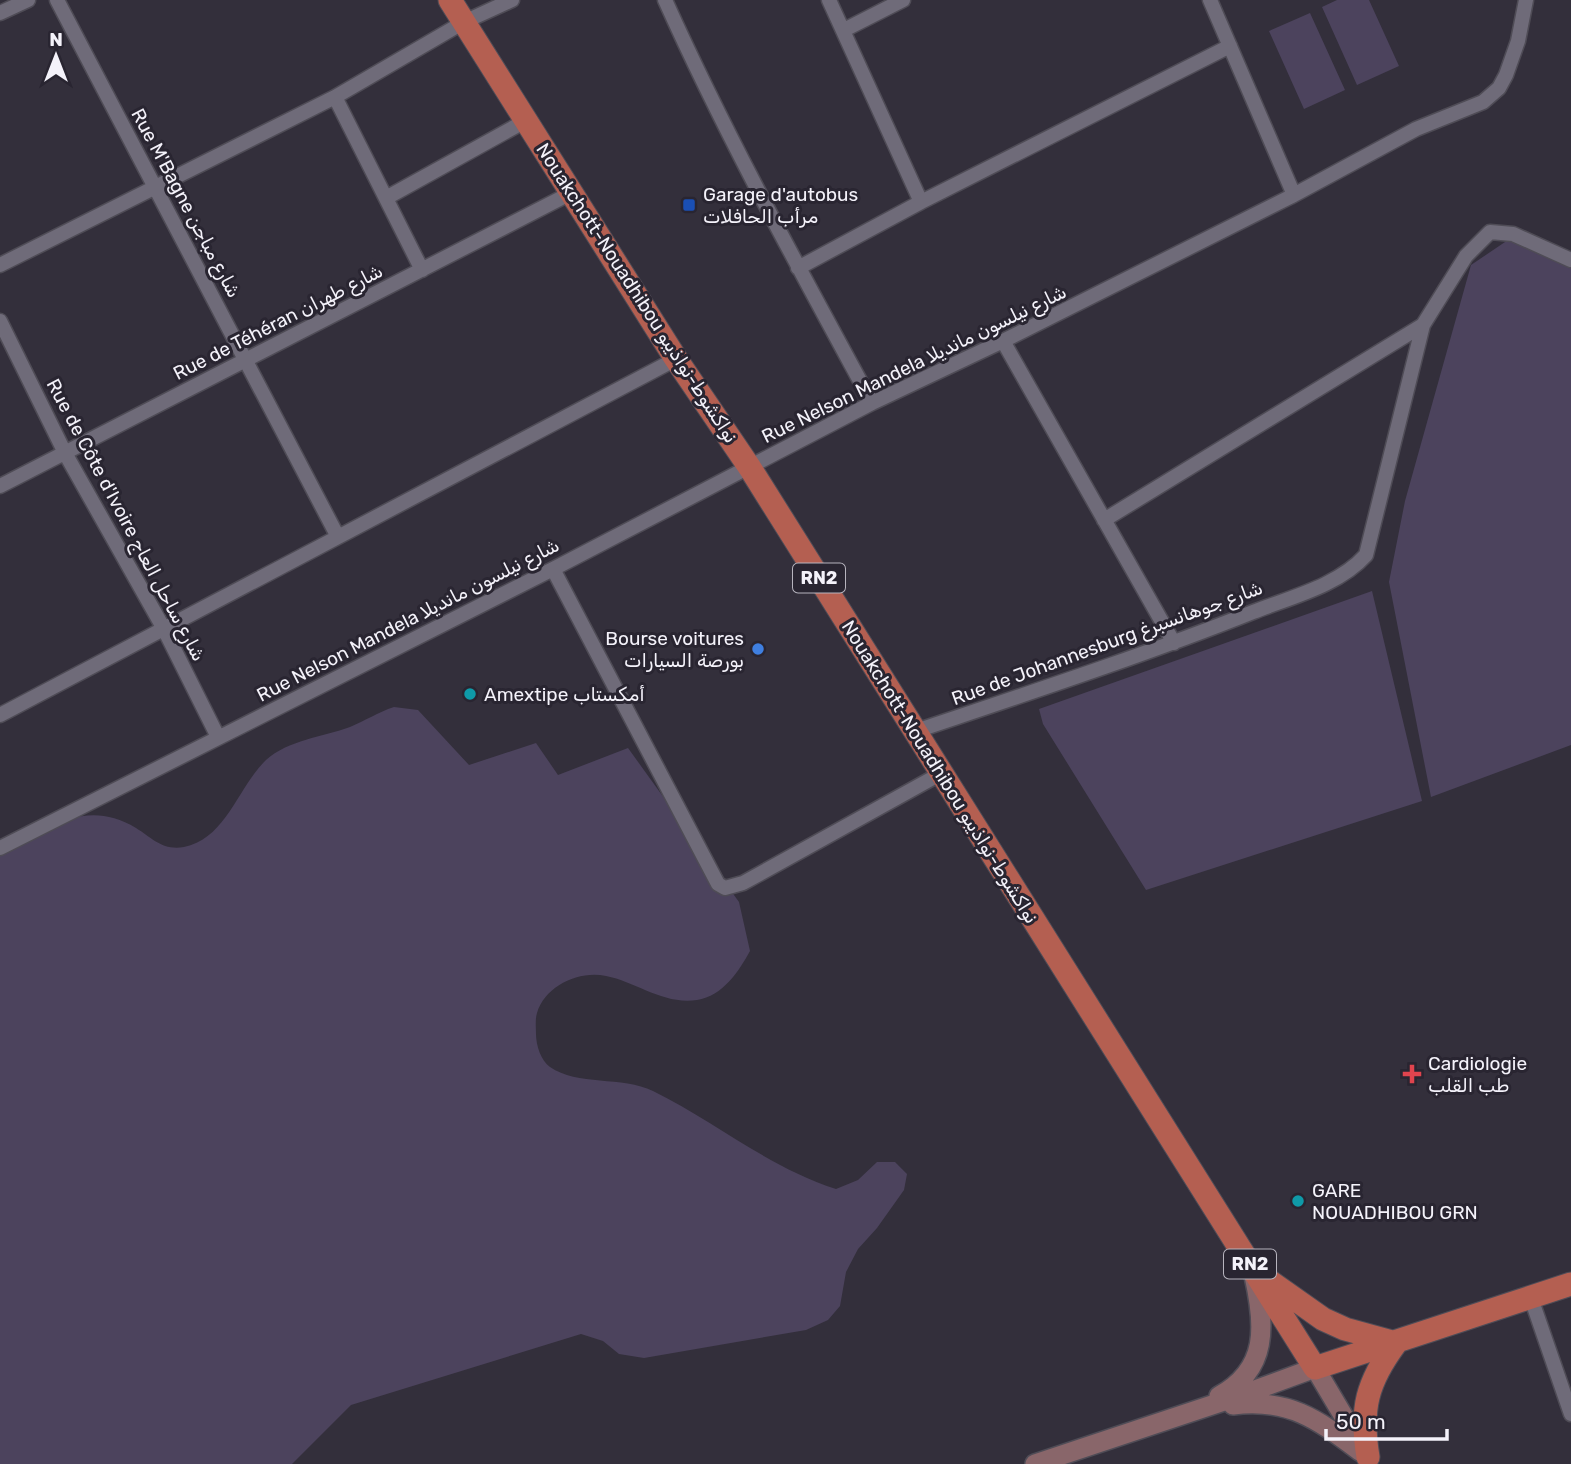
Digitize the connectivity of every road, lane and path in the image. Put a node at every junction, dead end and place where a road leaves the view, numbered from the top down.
1 (28, 0) edge
2 (57, 0) edge
3 (450, 0) edge
4 (512, 0) edge
5 (665, 0) edge
6 (829, 0) edge
7 (903, 0) edge
8 (1210, 0) edge
9 (1526, 0) edge
10 (0, 13) edge
11 (464, 22) junction
12 (844, 30) junction
13 (1230, 46) junction
14 (335, 97) junction
15 (527, 120) junction
16 (156, 187) junction
17 (573, 192) junction
18 (1294, 195) junction
19 (386, 198) junction
20 (921, 202) junction
21 (1571, 260) edge
22 (0, 265) edge
23 (798, 268) junction
24 (422, 270) junction
25 (0, 321) edge
26 (1423, 325) junction
27 (1003, 341) junction
28 (676, 359) junction
29 (247, 360) junction
30 (872, 403) junction
31 (65, 453) junction
32 (750, 468) junction
33 (0, 486) edge
34 (1104, 520) junction
35 (338, 537) junction
36 (553, 569) junction
37 (164, 629) junction
38 (1174, 643) junction
39 (0, 715) edge
40 (916, 731) junction
41 (218, 737) junction
42 (940, 774) junction
43 (0, 848) edge
44 (1252, 1269) junction
45 (1571, 1284) edge
46 (1531, 1298) junction
47 (1396, 1343) junction
48 (1315, 1368) junction
49 (1184, 1415) junction
50 (1571, 1415) edge
51 (1370, 1460) edge
52 (1035, 1464) edge

1 - 10 street
2 - 16 street, Rue M'Bagne شارع مباجن
3 - 11 highway, Nouakchott-Nouadhibou نواكشوط-نواذيبو / RN2
4 - 11 street
5 - 23 street
6 - 12 street
7 - 12 street
8 - 13 street
9 - 18 street, Rue Nelson Mandela شارع نيلسون مانديلا
11 - 14 street
11 - 15 highway, Nouakchott-Nouadhibou نواكشوط-نواذيبو / RN2
12 - 20 street
13 - 18 street
13 - 20 street
14 - 16 street
14 - 19 street
15 - 17 highway, Nouakchott-Nouadhibou نواكشوط-نواذيبو / RN2
15 - 19 street
16 - 22 street
16 - 29 street, Rue M'Bagne شارع مباجن
17 - 24 street, Rue de Téhéran شارع طهران
17 - 28 highway, Nouakchott-Nouadhibou نواكشوط-نواذيبو / RN2
18 - 27 street, Rue Nelson Mandela شارع نيلسون مانديلا
19 - 24 street
20 - 23 street
21 - 26 street, Rue de Johannesburg شارع جوهانسبرغ
23 - 30 street
24 - 29 street, Rue de Téhéran شارع طهران
25 - 31 street, Rue de Côte d'Ivoire شارع ساحل العاج
26 - 34 street
26 - 38 street, Rue de Johannesburg شارع جوهانسبرغ
27 - 30 street, Rue Nelson Mandela شارع نيلسون مانديلا
27 - 34 street
28 - 32 highway, Nouakchott-Nouadhibou نواكشوط-نواذيبو / RN2
28 - 35 street
29 - 31 street, Rue de Téhéran شارع طهران
29 - 35 street, Rue M'Bagne شارع مباجن
30 - 32 street, Rue Nelson Mandela شارع نيلسون مانديلا
31 - 33 street, Rue de Téhéran شارع طهران
31 - 37 street, Rue de Côte d'Ivoire شارع ساحل العاج
32 - 36 street, Rue Nelson Mandela شارع نيلسون مانديلا
32 - 40 highway, Nouakchott-Nouadhibou نواكشوط-نواذيبو / RN2
34 - 38 street
35 - 37 street
36 - 41 street, Rue Nelson Mandela شارع نيلسون مانديلا
36 - 42 street
37 - 39 street
37 - 41 street, Rue de Côte d'Ivoire شارع ساحل العاج
38 - 40 street, Rue de Johannesburg شارع جوهانسبرغ
40 - 42 highway, Nouakchott-Nouadhibou نواكشوط-نواذيبو / RN2
41 - 43 street, Rue Nelson Mandela شارع نيلسون مانديلا
42 - 44 highway, Nouakchott-Nouadhibou نواكشوط-نواذيبو / RN2
44 - 47 highway
44 - 48 highway, Nouakchott-Nouadhibou نواكشوط-نواذيبو / RN2
44 - 49 main road
45 - 46 highway
46 - 47 highway
46 - 50 street
47 - 48 highway
47 - 51 highway
48 - 49 main road
48 - 51 main road
49 - 51 main road
49 - 52 main road

